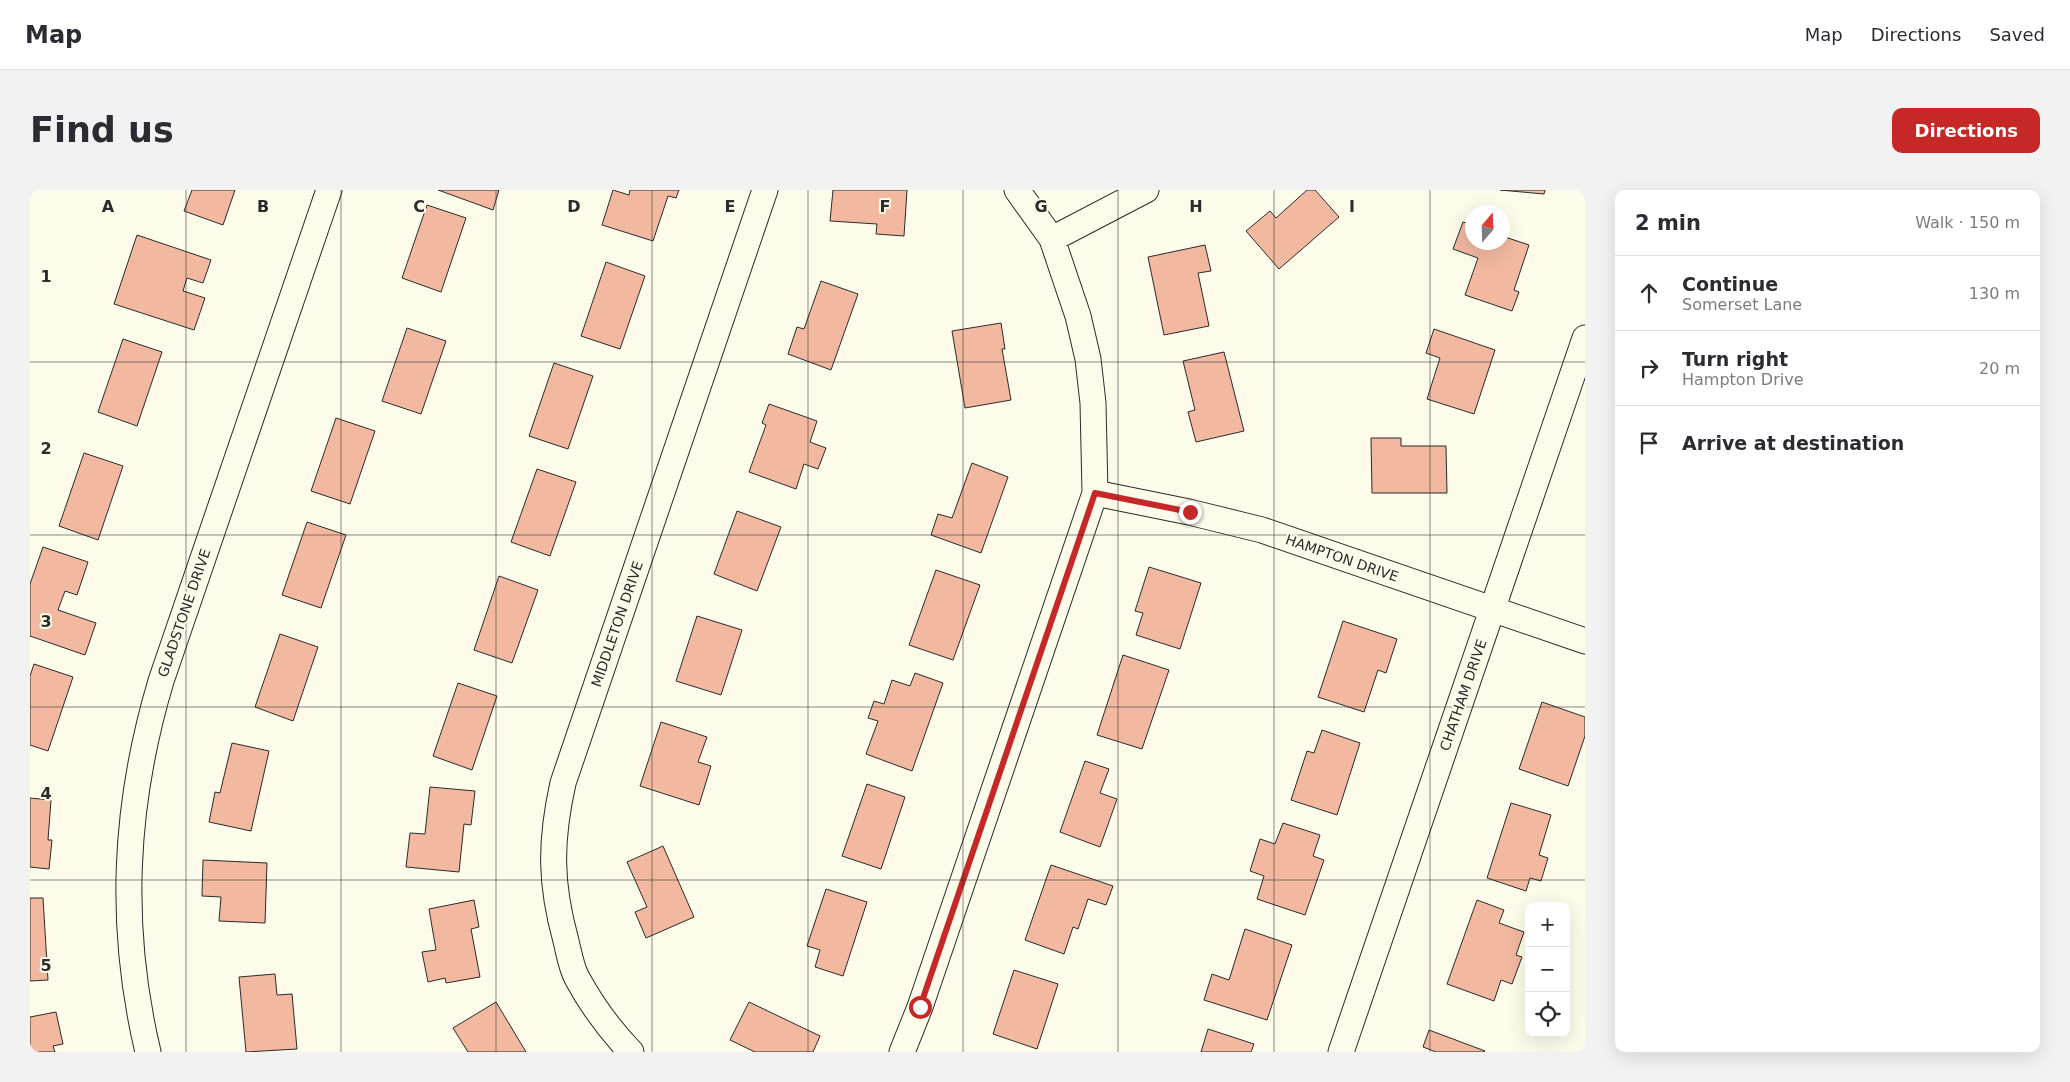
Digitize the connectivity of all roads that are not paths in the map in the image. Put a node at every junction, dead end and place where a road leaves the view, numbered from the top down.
1 (329, 190) edge
2 (765, 190) edge
3 (1017, 190) edge
4 (1146, 190) edge
5 (1052, 239) junction
6 (1585, 338) edge
7 (1095, 493) junction
8 (1492, 609) junction
9 (1585, 640) edge
10 (148, 1052) edge
11 (631, 1052) edge
12 (902, 1052) edge
13 (1341, 1052) edge

1 - 10 street, GLADSTONE DRIVE
2 - 11 street, MIDDLETON DRIVE
3 - 5 street
4 - 5 street
5 - 7 street
6 - 8 street, CHATHAM DRIVE
7 - 8 street, HAMPTON DRIVE
7 - 12 street
8 - 9 street, HAMPTON DRIVE
8 - 13 street, CHATHAM DRIVE

